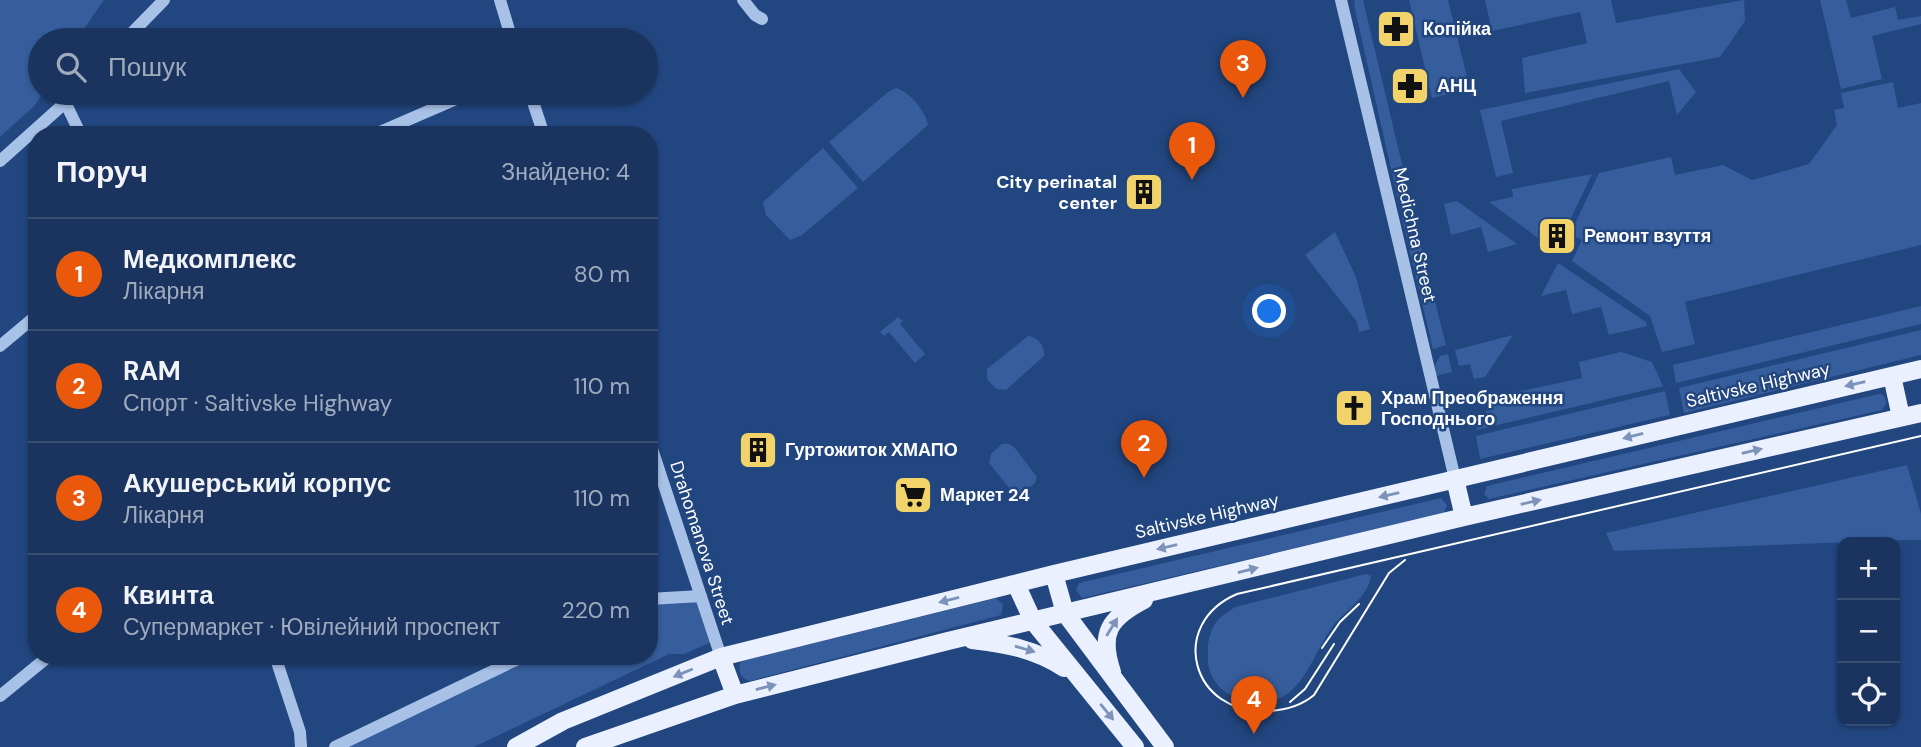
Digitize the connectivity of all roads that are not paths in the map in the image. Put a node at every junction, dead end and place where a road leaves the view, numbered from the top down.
1 (164, 0) edge
2 (500, 0) edge
3 (743, 0) edge
4 (1341, 0) edge
5 (762, 19) dead end
6 (137, 28) edge
7 (508, 28) edge
8 (65, 105) edge
9 (66, 105) edge
10 (442, 105) edge
11 (534, 105) edge
12 (41, 126) edge
13 (77, 126) edge
14 (394, 126) edge
15 (541, 126) edge
16 (28, 137) edge
17 (0, 161) edge
18 (28, 323) edge
19 (0, 346) edge
20 (1921, 369) edge
21 (1892, 376) junction
22 (1921, 413) edge
23 (1901, 418) junction
24 (658, 467) edge
25 (1455, 479) junction
26 (1464, 517) junction
27 (1054, 574) junction
28 (1016, 584) junction
29 (1158, 592) junction
30 (701, 596) junction
31 (658, 598) edge
32 (1065, 614) junction
33 (1033, 621) junction
34 (958, 639) junction
35 (721, 657) junction
36 (38, 665) edge
37 (278, 665) edge
38 (505, 665) edge
39 (1116, 681) junction
40 (1084, 684) junction
41 (735, 695) junction
42 (0, 696) edge
43 (301, 747) edge
44 (335, 747) edge
45 (516, 747) edge
46 (585, 747) edge
47 (1135, 747) edge
48 (1165, 747) edge

1 - 6 street
2 - 7 street
3 - 5 street
4 - 25 street, Medichna Street
8 - 12 street
9 - 13 street
10 - 14 street
11 - 15 street
16 - 17 street
18 - 19 street
20 - 21 main road, Saltivske Highway
21 - 23 main road
21 -> 25 main road, Saltivske Highway
22 - 23 main road
26 -> 23 main road
24 - 30 street, Drahomanova Street
25 - 26 main road
25 -> 27 main road, Saltivske Highway
29 -> 26 main road
27 - 28 main road, Saltivske Highway
27 - 32 main road
28 - 33 main road
28 -> 35 main road, Saltivske Highway
29 - 32 main road
39 -> 29 main road
30 - 31 street
30 - 35 street, Drahomanova Street
32 - 33 main road
32 - 39 main road
33 - 34 main road
33 - 40 main road
34 -> 40 main road
41 -> 34 main road
35 - 41 main road
35 -> 45 main road, Saltivske Highway
36 - 42 street
37 - 43 street
38 - 44 street
39 - 48 main road
40 -> 47 main road
41 - 46 main road

